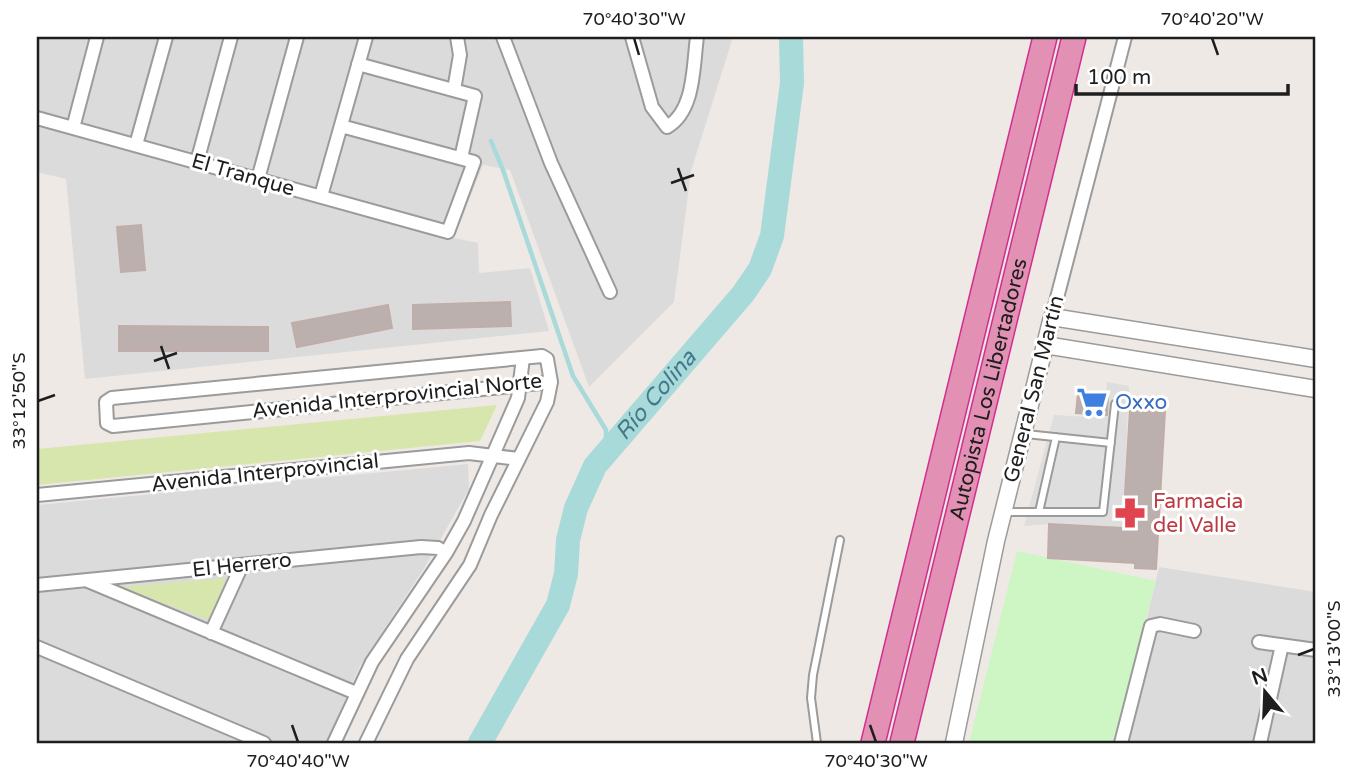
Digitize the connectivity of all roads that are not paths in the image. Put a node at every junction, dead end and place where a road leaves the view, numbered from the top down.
1 (97, 37) edge
2 (166, 37) edge
3 (232, 37) edge
4 (297, 37) edge
5 (366, 37) edge
6 (457, 37) edge
7 (503, 37) edge
8 (632, 37) edge
9 (697, 37) edge
10 (1045, 37) edge
11 (1074, 37) edge
12 (1125, 37) edge
13 (358, 64) junction
14 (454, 90) junction
15 (37, 118) edge
16 (341, 126) junction
17 (73, 128) junction
18 (136, 145) junction
19 (467, 160) junction
20 (197, 162) junction
21 (258, 179) junction
22 (321, 197) junction
23 (610, 292) dead end
24 (1052, 317) junction
25 (1045, 345) junction
26 (523, 358) junction
27 (1316, 359) edge
28 (551, 382) junction
29 (522, 385) junction
30 (1316, 389) edge
31 (1115, 404) dead end
32 (1023, 433) junction
33 (1056, 437) junction
34 (1111, 443) junction
35 (494, 455) junction
36 (519, 459) junction
37 (37, 495) edge
38 (1003, 512) junction
39 (1039, 512) junction
40 (840, 540) dead end
41 (446, 553) junction
42 (242, 565) junction
43 (85, 580) junction
44 (37, 585) edge
45 (1194, 631) dead end
46 (211, 633) junction
47 (1259, 642) dead end
48 (1282, 645) junction
49 (37, 647) edge
50 (1316, 650) edge
51 (356, 693) junction
52 (264, 743) edge
53 (334, 743) edge
54 (366, 743) edge
55 (817, 743) edge
56 (873, 743) edge
57 (902, 743) edge
58 (954, 743) edge
59 (1121, 743) edge
60 (1261, 743) edge

1 - 17 street
2 - 18 street
3 - 20 street
4 - 21 street
5 - 13 street
6 - 14 street
7 - 23 street
8 - 9 street
10 - 56 highway, Autopista Los Libertadores
11 - 57 highway, Autopista Los Libertadores
12 - 24 street, General San Martín
13 - 14 street
13 - 16 street
14 - 19 street
15 - 17 street, El Tranque
16 - 19 street
16 - 22 street
17 - 18 street, El Tranque
18 - 20 street, El Tranque
19 - 22 street, El Tranque
20 - 21 street, El Tranque
21 - 22 street, El Tranque
24 - 25 street, General San Martín
24 - 27 street
25 - 30 street
25 - 32 street, General San Martín
26 - 28 street, Avenida Interprovincial Norte
26 - 29 street
26 - 29 street, Avenida Interprovincial Norte
28 - 29 street, Avenida Interprovincial Norte
28 - 36 street
29 - 35 street
31 - 34 lane
32 - 33 lane
32 - 38 street, General San Martín
33 - 34 lane
33 - 39 lane
34 - 39 lane
35 - 36 street, Avenida Interprovincial
35 - 37 street, Avenida Interprovincial
35 - 41 street
36 - 54 street
38 - 39 lane
38 - 58 street, General San Martín
40 - 55 lane
41 - 42 street, El Herrero
41 - 51 street
42 - 43 street, El Herrero
42 - 46 street
43 - 44 street, El Herrero
43 - 46 street
45 - 59 street
46 - 51 street
47 - 48 street
48 - 50 street
48 - 60 street
49 - 52 street
51 - 53 street

